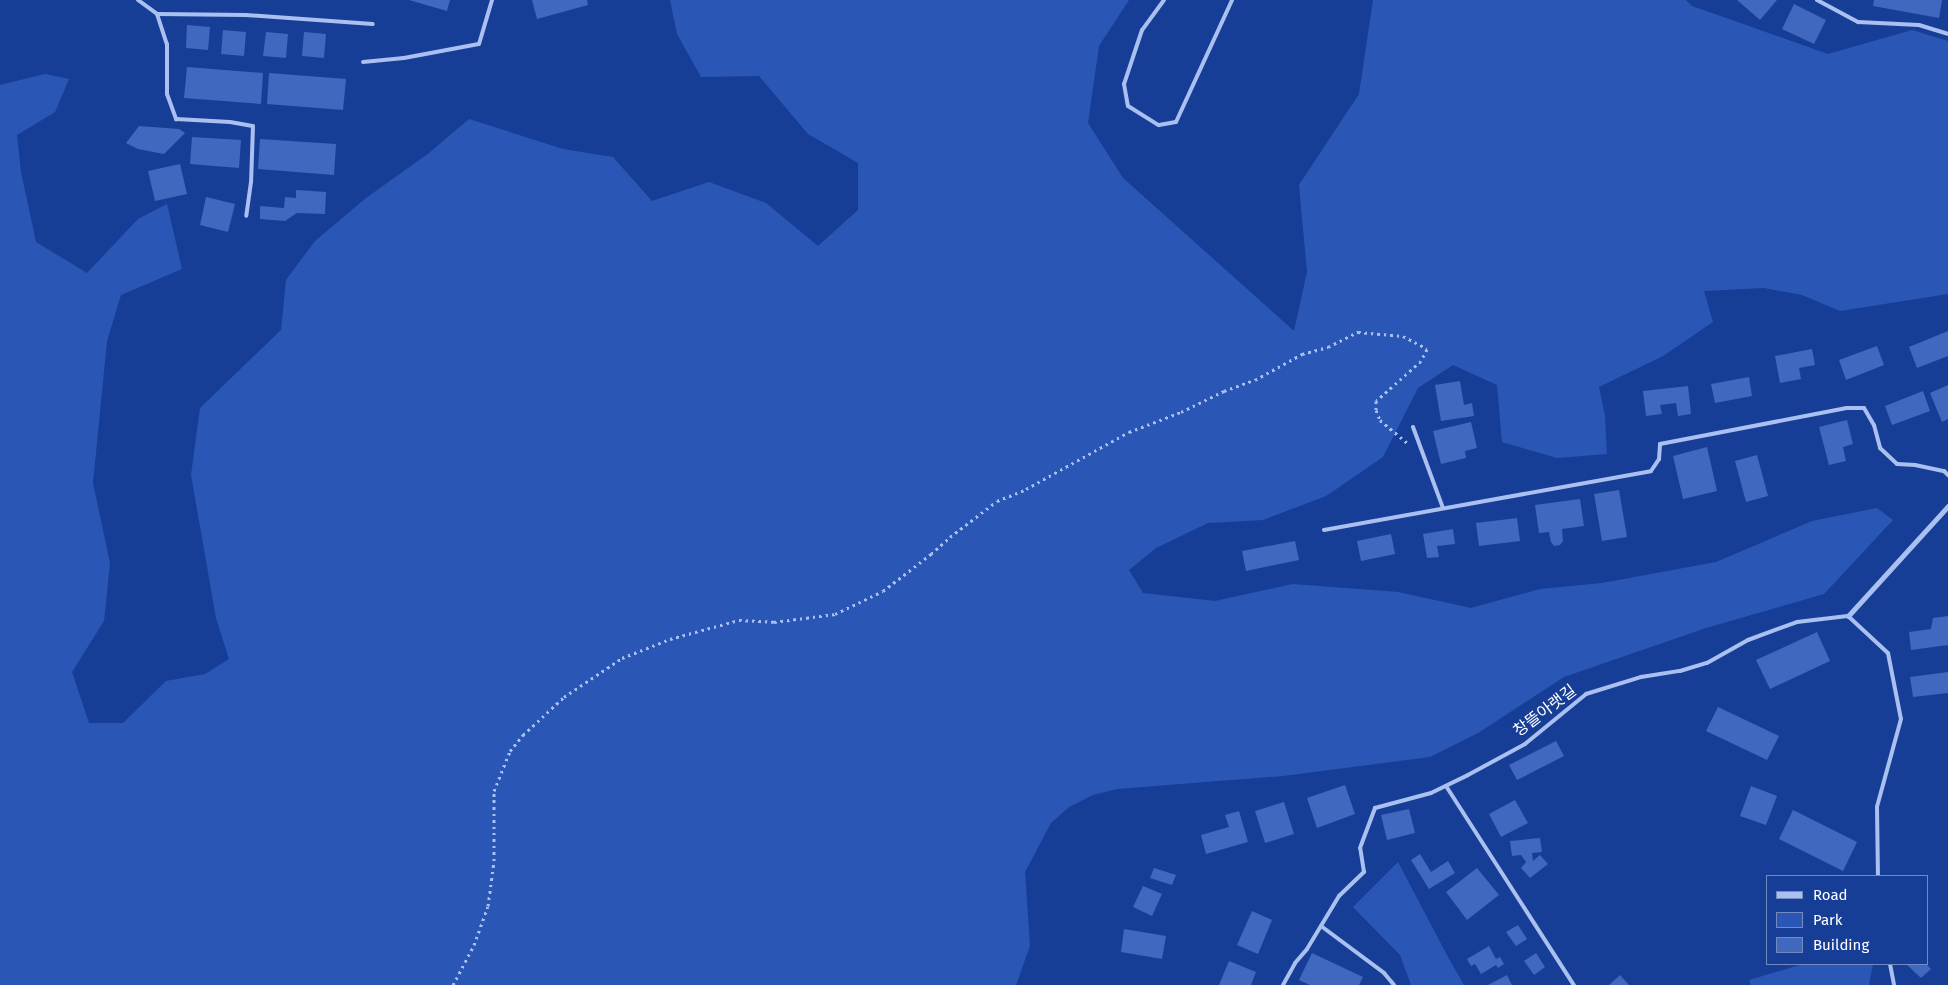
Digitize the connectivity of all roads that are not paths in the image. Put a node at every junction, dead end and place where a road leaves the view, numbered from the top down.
1 (138, 0) edge
2 (492, 0) edge
3 (1164, 0) edge
4 (1232, 0) edge
5 (1817, 0) edge
6 (157, 14) junction
7 (373, 24) dead end
8 (1948, 34) edge
9 (363, 62) dead end
10 (246, 216) dead end
11 (1413, 427) dead end
12 (1948, 475) edge
13 (1948, 506) edge
14 (1443, 508) junction
15 (1324, 530) dead end
16 (1848, 616) junction
17 (1446, 786) junction
18 (1878, 875) edge
19 (1321, 926) junction
20 (1890, 965) edge
21 (1283, 985) edge
22 (1394, 985) edge
23 (1574, 985) edge
24 (1894, 985) edge

1 - 6 lane
2 - 9 lane
3 - 4 lane
5 - 8 lane
6 - 7 lane
6 - 10 lane
11 - 14 lane
12 - 14 lane
13 - 16 street
14 - 15 lane
16 - 17 lane, 창뜰아랫길
16 - 18 lane
17 - 19 lane, 창뜰아랫길
17 - 23 lane
19 - 21 lane, 창뜰아랫길
19 - 22 lane
20 - 24 lane

